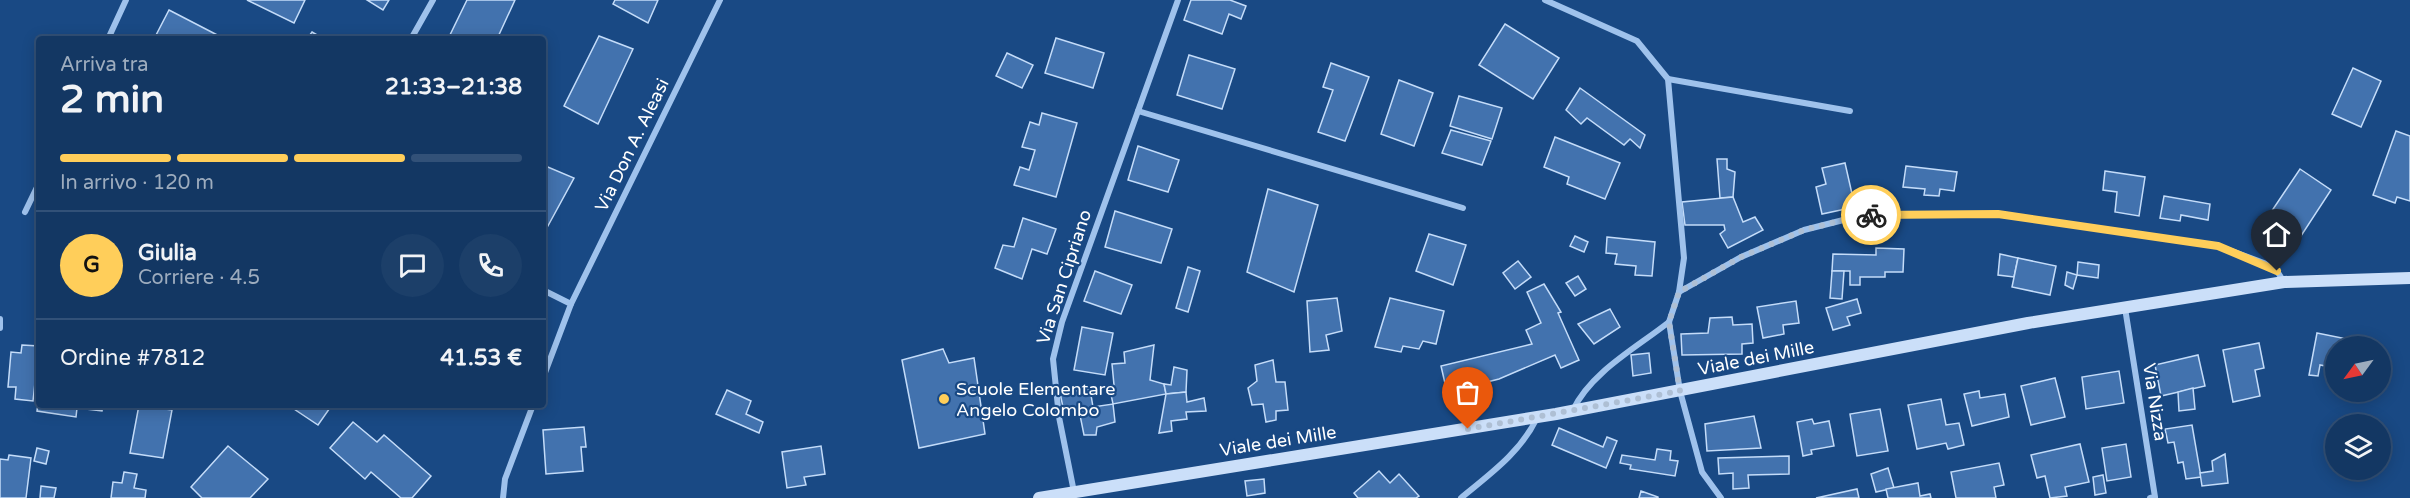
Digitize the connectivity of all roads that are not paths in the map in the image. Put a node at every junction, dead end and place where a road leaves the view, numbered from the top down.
1 (126, 0) edge
2 (433, 0) edge
3 (720, 0) edge
4 (1178, 0) edge
5 (1545, 0) edge
6 (109, 36) edge
7 (413, 36) edge
8 (1668, 79) junction
9 (1138, 111) junction
10 (1850, 111) dead end
11 (36, 189) edge
12 (1463, 208) dead end
13 (25, 212) dead end
14 (2410, 278) edge
15 (2284, 282) junction
16 (546, 292) edge
17 (1679, 292) junction
18 (571, 304) junction
19 (2125, 307) junction
20 (0, 320) edge
21 (1669, 322) junction
22 (0, 328) edge
23 (546, 370) edge
24 (1680, 391) junction
25 (532, 408) edge
26 (1573, 411) junction
27 (1537, 417) junction
28 (1074, 492) junction
29 (503, 498) edge
30 (1039, 498) edge
31 (1461, 498) edge
32 (1721, 498) edge
33 (2150, 498) edge

1 - 6 street
2 - 7 street
3 - 18 street, Via Don A. Aleasi
4 - 9 street, Via San Cipriano
5 - 8 street
8 - 10 street
8 - 17 street
9 - 12 street
9 - 28 street, Via San Cipriano
11 - 13 street
14 - 15 main road, Viale dei Mille
15 - 17 street
15 - 19 main road, Viale dei Mille
16 - 18 street
17 - 21 street
18 - 23 street, Via Don A. Aleasi
19 - 24 main road, Viale dei Mille
19 - 33 street, Via Nizza
20 - 22 street
21 - 24 street
21 - 26 street
24 - 26 main road, Viale dei Mille
24 - 32 street
25 - 29 street
26 - 27 main road, Viale dei Mille
27 - 28 main road, Viale dei Mille
27 - 31 street
28 - 30 main road, Viale dei Mille

